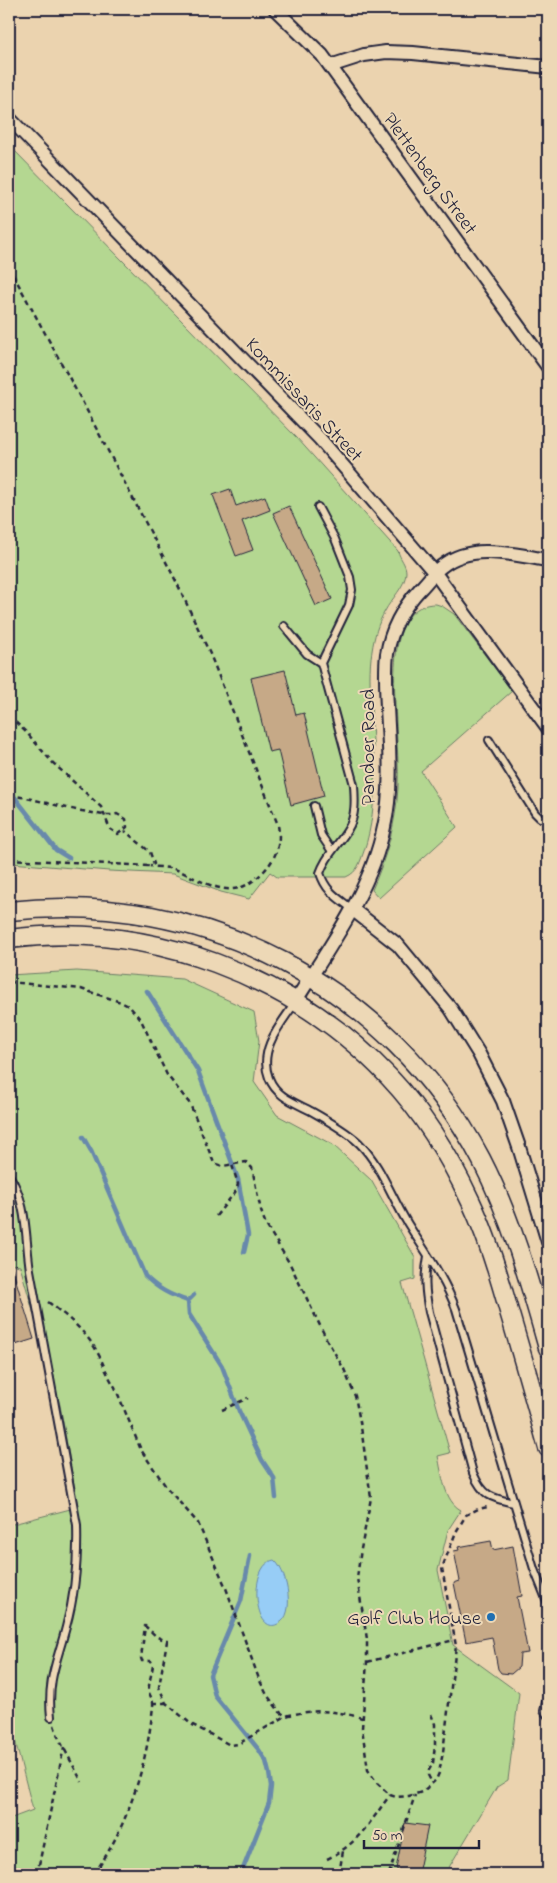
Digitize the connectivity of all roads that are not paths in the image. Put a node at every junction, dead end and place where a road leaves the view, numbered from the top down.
1 (275, 9) edge
2 (330, 66) junction
3 (548, 67) edge
4 (9, 118) edge
5 (548, 367) edge
6 (318, 507) dead end
7 (548, 560) edge
8 (435, 573) junction
9 (284, 626) dead end
10 (321, 663) junction
11 (548, 728) edge
12 (489, 740) dead end
13 (314, 806) dead end
14 (548, 818) edge
15 (331, 850) junction
16 (352, 909) junction
17 (9, 911) edge
18 (9, 939) edge
19 (310, 977) junction
20 (295, 1002) junction
21 (9, 1175) edge
22 (548, 1242) edge
23 (428, 1256) junction
24 (548, 1348) edge
25 (548, 1448) edge
26 (514, 1503) junction
27 (548, 1604) edge
28 (548, 1693) edge
29 (548, 1716) edge
30 (51, 1717) dead end

1 - 2 street, Plettenberg Street
2 - 3 street
2 - 5 street, Plettenberg Street
4 - 8 street, Kommissaris Street
6 - 10 lane
7 - 8 street, Pandoer Road
8 - 11 street, Kommissaris Street
8 - 16 street, Pandoer Road
9 - 10 lane
10 - 15 lane
12 - 14 lane
13 - 15 lane
15 - 16 lane
16 - 19 street, Pandoer Road
16 - 22 street
17 - 19 main road
18 - 20 main road
19 - 20 street, Pandoer Road
19 - 24 main road
20 - 23 lane
20 - 25 main road
21 - 30 lane
23 - 26 lane
23 - 26 lane
26 - 27 lane
28 - 29 lane

